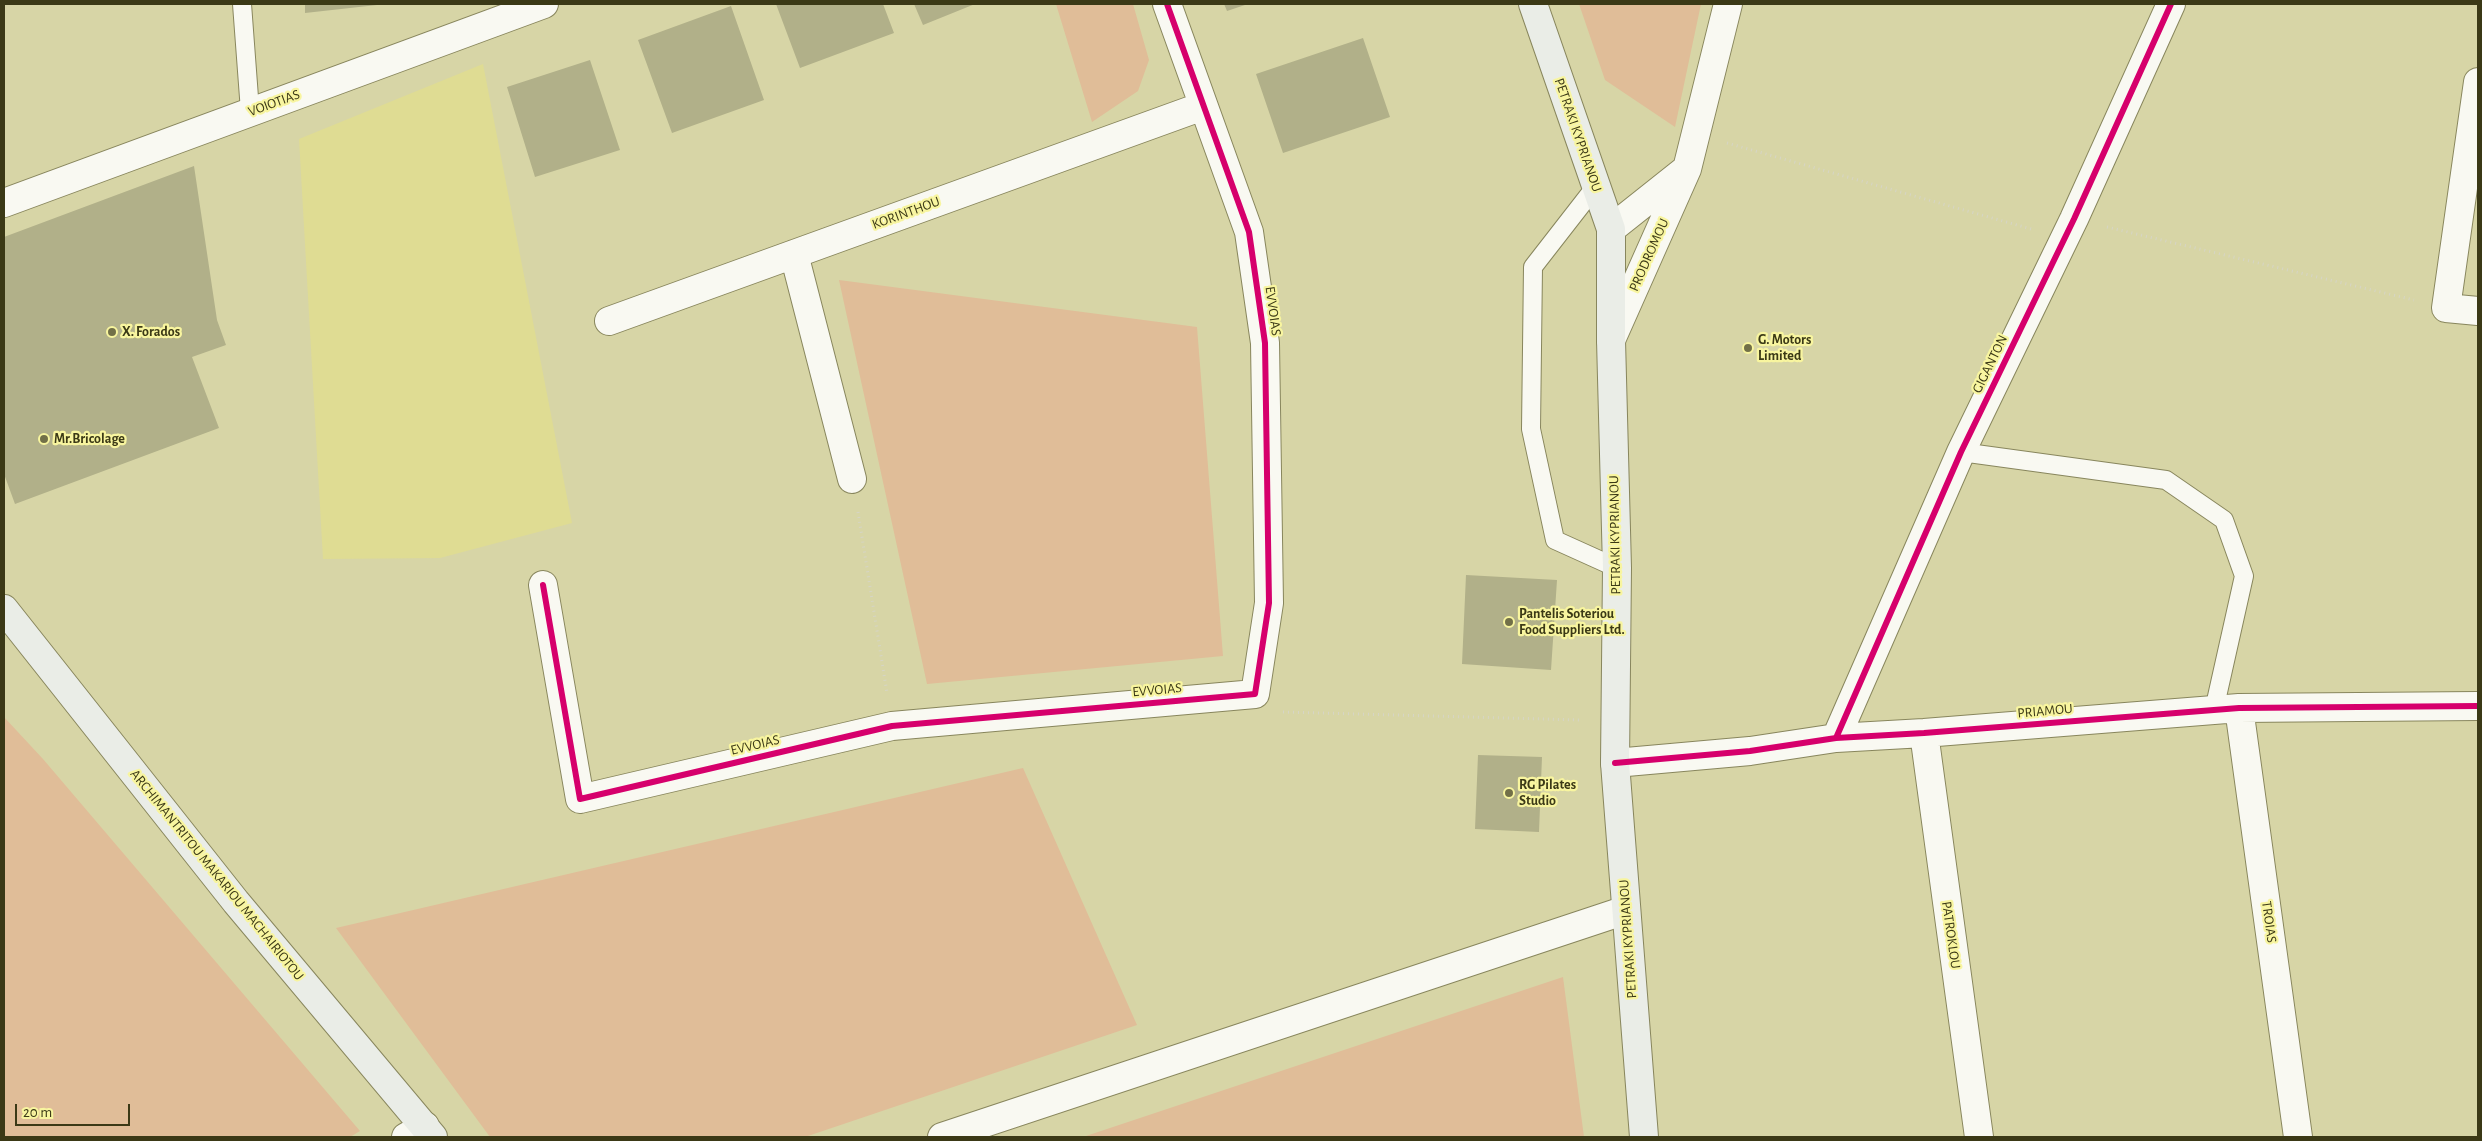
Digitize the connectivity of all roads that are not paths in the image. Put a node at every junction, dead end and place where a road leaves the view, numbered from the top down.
1 (242, 4) edge
2 (544, 4) edge
3 (1167, 4) edge
4 (1533, 4) edge
5 (1728, 4) edge
6 (2171, 4) edge
7 (2478, 82) edge
8 (1203, 106) junction
9 (250, 112) junction
10 (1687, 169) junction
11 (1596, 186) junction
12 (4, 204) edge
13 (1611, 229) junction
14 (794, 254) junction
15 (2478, 311) edge
16 (609, 321) dead end
17 (1611, 340) junction
18 (1961, 452) junction
19 (852, 479) road end
20 (1617, 568) junction
21 (543, 585) dead end
22 (4, 609) edge
23 (2478, 706) edge
24 (2226, 709) junction
25 (1924, 734) junction
26 (1836, 738) junction
27 (1615, 763) junction
28 (1626, 910) junction
29 (421, 1134) edge
30 (942, 1137) edge
31 (1644, 1137) edge
32 (1979, 1137) edge
33 (2298, 1137) edge

1 - 9 lane
2 - 9 street, VOIOTIAS
3 - 8 street, EVVOIAS
4 - 11 main road, PETRAKI KYPRIANOU
5 - 10 street, PRODROMOU
6 - 18 street, GIGANTON
7 - 15 street
8 - 14 street, KORINTHOU
8 - 21 street, EVVOIAS
9 - 12 street, VOIOTIAS
10 - 13 street, PRODROMOU
10 - 17 street, PRODROMOU
11 - 13 main road, PETRAKI KYPRIANOU
11 - 20 lane
13 - 17 main road, PETRAKI KYPRIANOU
14 - 16 street, KORINTHOU
14 - 19 street
17 - 20 main road, PETRAKI KYPRIANOU
18 - 24 lane
18 - 26 street, GIGANTON
20 - 27 main road, PETRAKI KYPRIANOU
22 - 29 main road, ARCHIMANTRITOU MAKARIOU MACHAIRIOTOU
23 - 24 street, PRIAMOU
24 - 25 street, PRIAMOU
24 - 33 street, TROIAS
25 - 26 street, PRIAMOU
25 - 32 street, PATROKLOU
26 - 27 street, PRIAMOU
27 - 28 main road, PETRAKI KYPRIANOU
28 - 30 street
28 - 31 main road, PETRAKI KYPRIANOU

